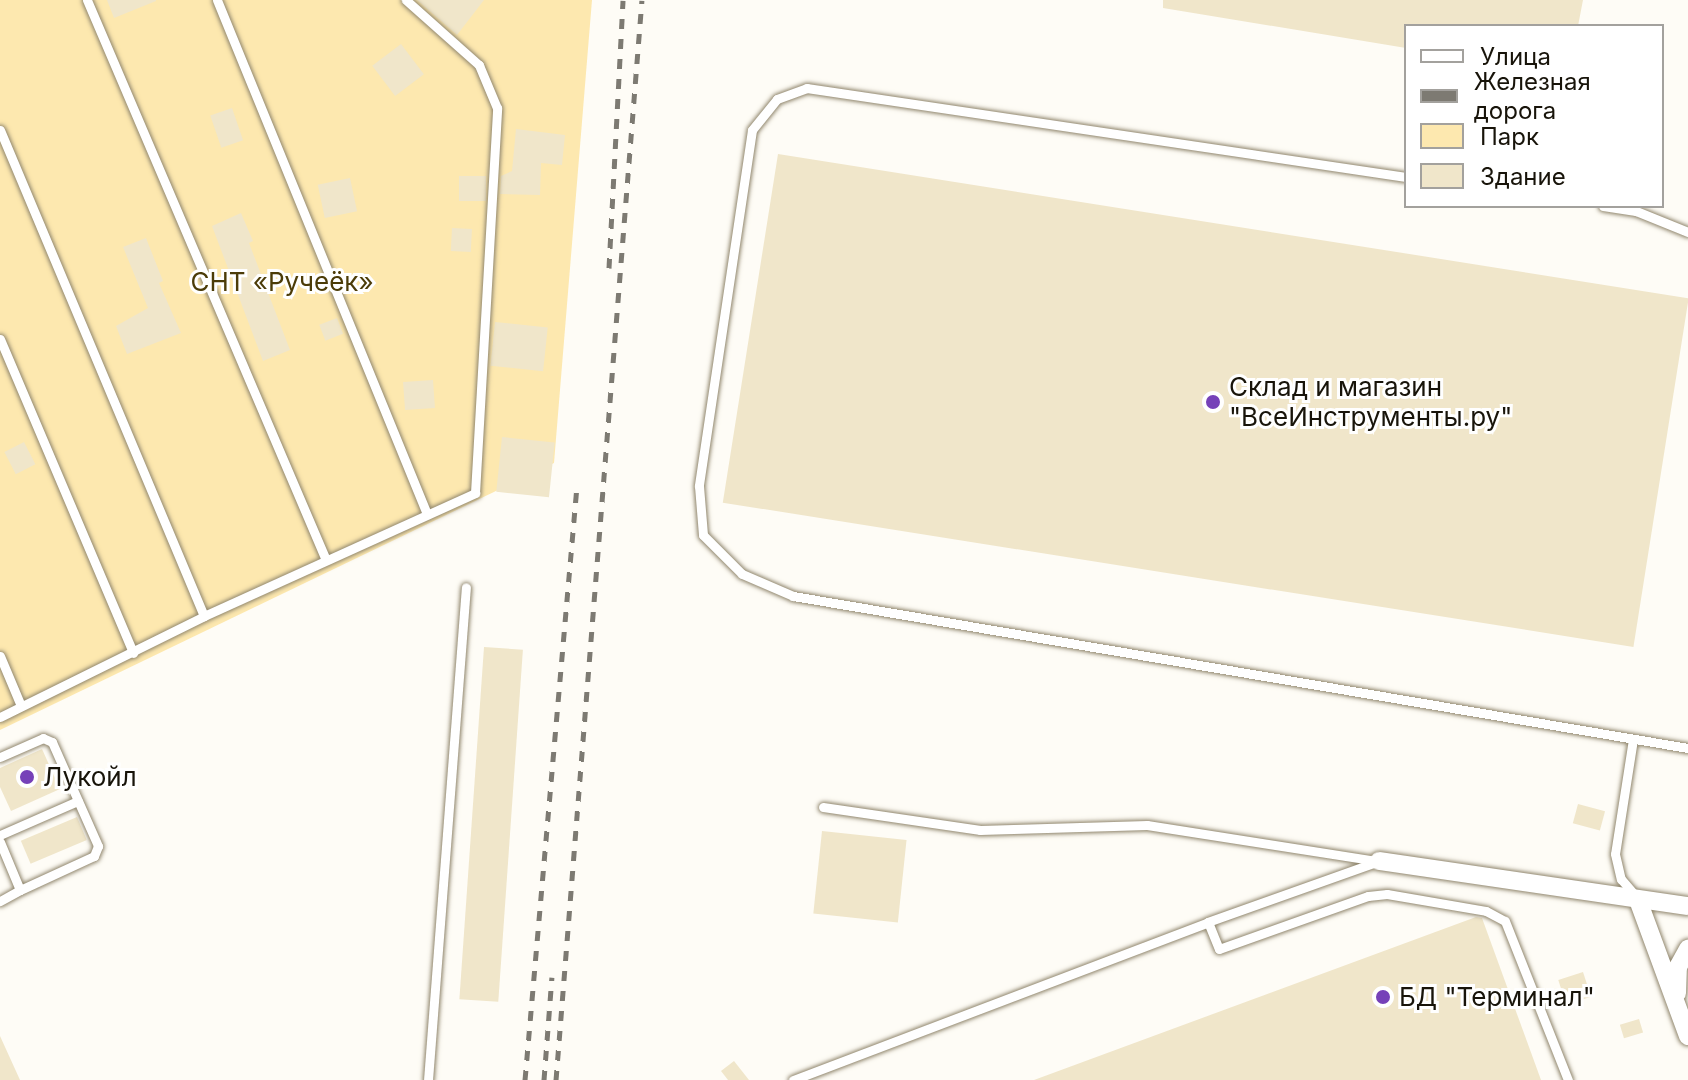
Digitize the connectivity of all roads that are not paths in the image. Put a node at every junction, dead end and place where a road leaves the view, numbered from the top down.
1 (87, 0) edge
2 (217, 0) edge
3 (406, 0) edge
4 (0, 130) edge
5 (1404, 177) edge
6 (1616, 208) edge
7 (1688, 232) edge
8 (0, 339) edge
9 (427, 514) junction
10 (326, 560) junction
11 (466, 587) dead end
12 (204, 616) junction
13 (133, 653) junction
14 (0, 656) edge
15 (21, 706) junction
16 (0, 717) edge
17 (1633, 739) junction
18 (1688, 748) edge
19 (0, 757) edge
20 (78, 801) junction
21 (823, 807) dead end
22 (0, 835) edge
23 (0, 842) edge
24 (1379, 861) junction
25 (20, 890) junction
26 (1638, 900) junction
27 (0, 901) edge
28 (1688, 906) edge
29 (1208, 922) junction
30 (1688, 949) edge
31 (1679, 1012) junction
32 (1688, 1036) edge
33 (428, 1080) edge
34 (793, 1080) edge
35 (1568, 1080) edge

1 - 10 lane
2 - 9 lane
3 - 9 lane
4 - 12 lane
5 - 17 lane
6 - 7 lane
8 - 13 lane
9 - 10 lane
10 - 12 lane
11 - 33 lane
12 - 13 lane
13 - 15 lane
14 - 15 lane
15 - 16 lane
17 - 18 lane
17 - 26 lane
19 - 20 lane
20 - 22 lane
20 - 25 lane
21 - 24 lane
23 - 25 lane
24 - 26 street
24 - 29 lane
25 - 27 lane
26 - 28 street
26 - 31 street
29 - 34 lane
29 - 35 lane
30 - 31 street
31 - 32 street

